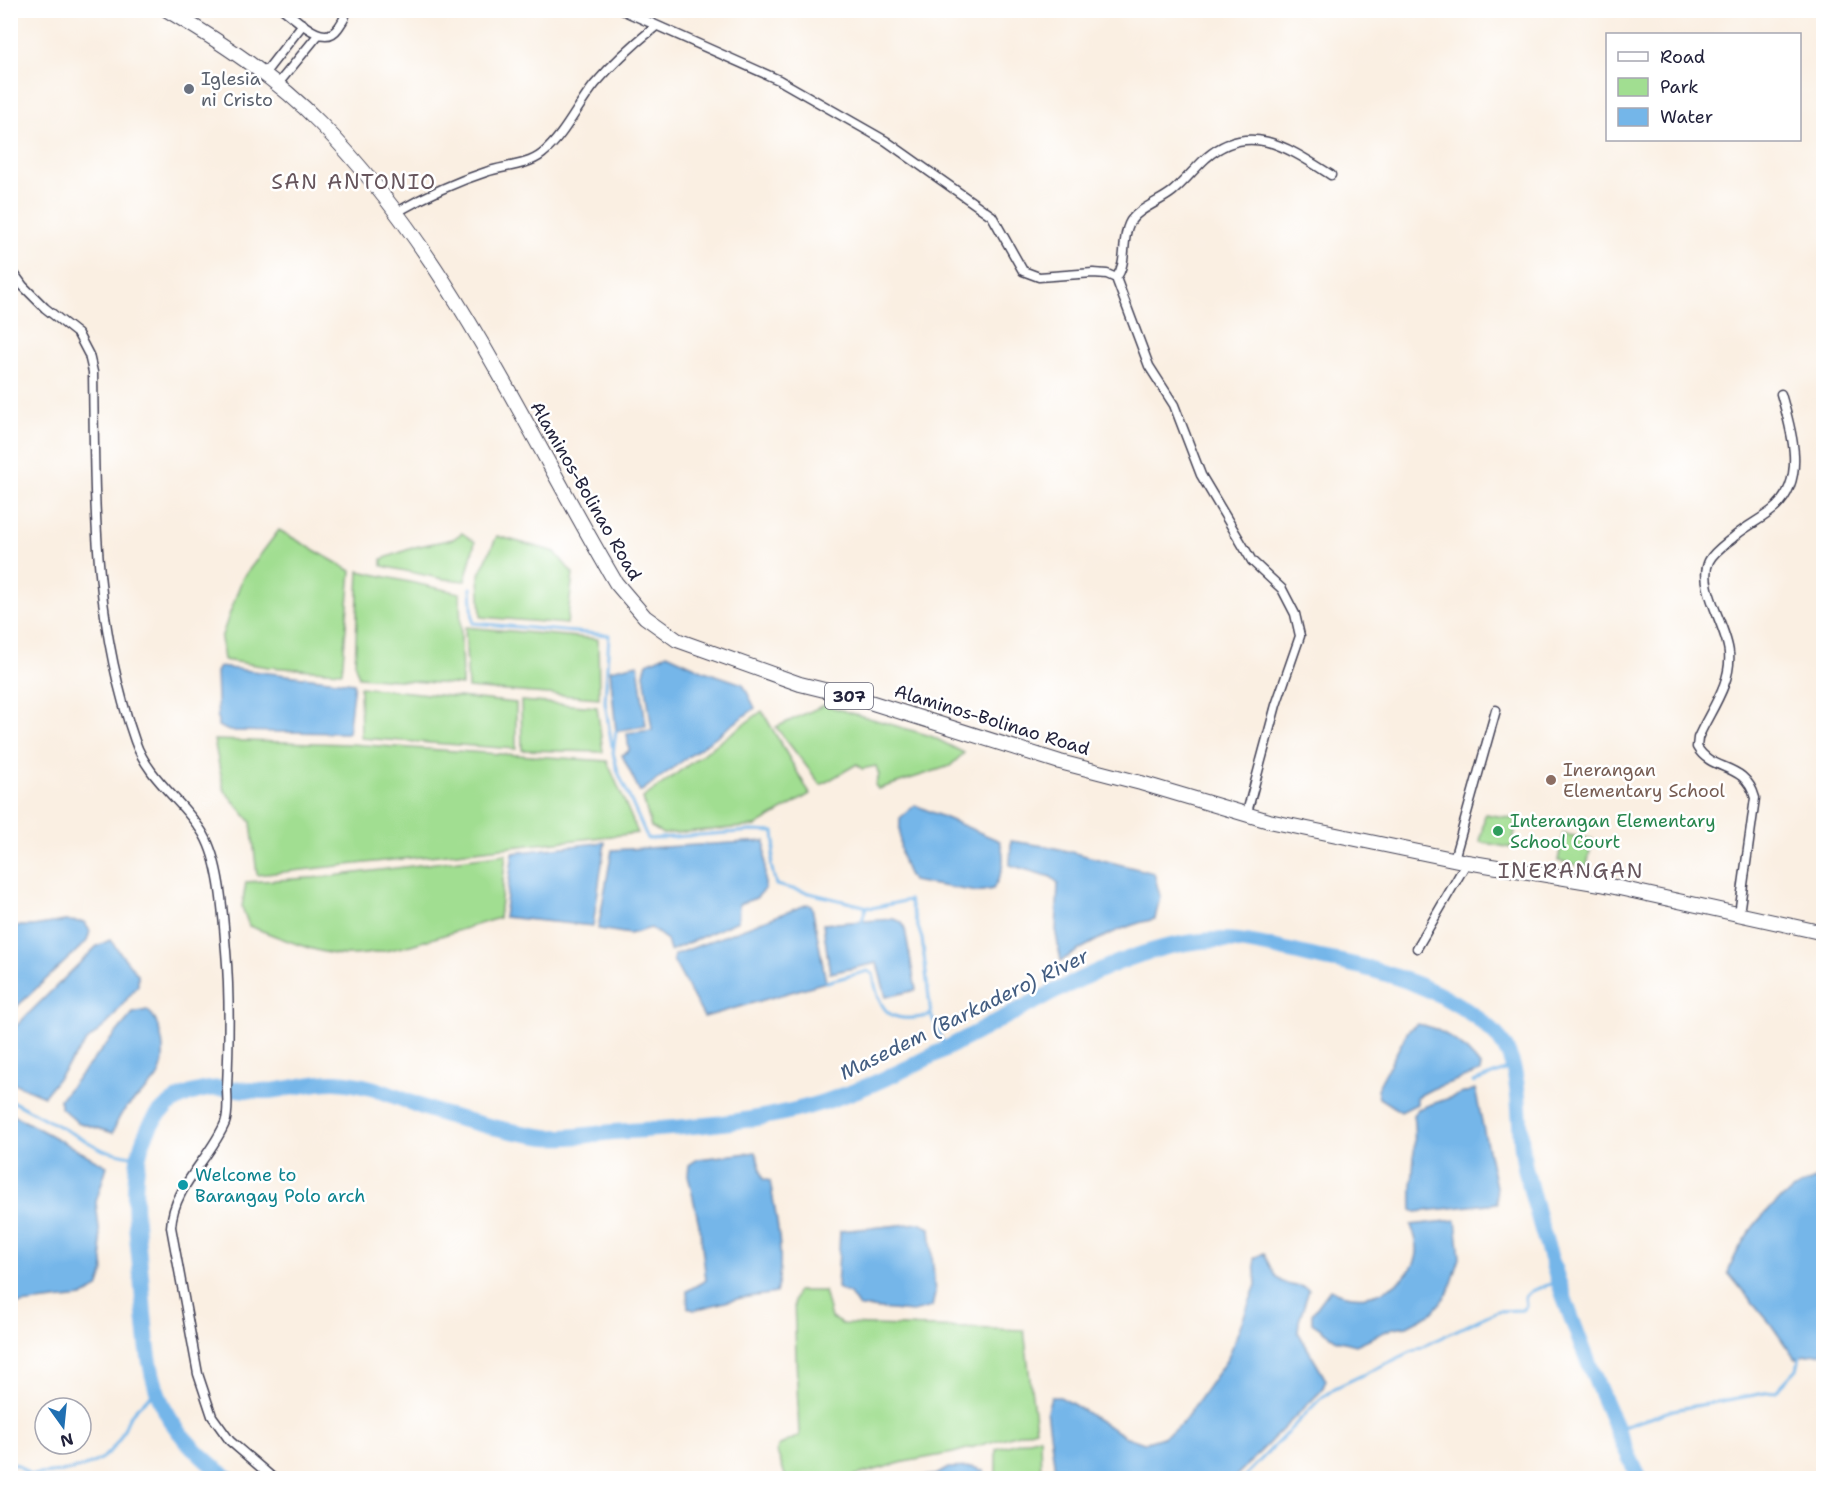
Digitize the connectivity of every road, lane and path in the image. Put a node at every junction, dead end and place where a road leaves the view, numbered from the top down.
1 (167, 10) edge
2 (284, 10) edge
3 (346, 10) edge
4 (622, 10) edge
5 (303, 24) junction
6 (655, 27) junction
7 (318, 35) junction
8 (264, 74) junction
9 (277, 85) junction
10 (1331, 175) dead end
11 (397, 212) junction
12 (10, 268) edge
13 (1116, 278) junction
14 (1781, 394) dead end
15 (1496, 710) dead end
16 (1246, 816) junction
17 (1460, 860) junction
18 (1739, 914) junction
19 (1824, 933) edge
20 (1417, 948) dead end
21 (273, 1479) edge

1 - 8 main road, Alaminos-Bolinao Road / 307
2 - 5 street
3 - 7 street
4 - 6 street
5 - 7 street
5 - 8 street
6 - 11 street
6 - 13 street
7 - 9 street
8 - 9 main road, Alaminos-Bolinao Road / 307
9 - 11 main road, Alaminos-Bolinao Road / 307
10 - 13 street
11 - 16 main road, Alaminos-Bolinao Road / 307
12 - 21 street
13 - 16 street
14 - 18 street
15 - 17 street
16 - 17 main road, Alaminos-Bolinao Road / 307
17 - 18 main road, Alaminos-Bolinao Road / 307
17 - 20 street
18 - 19 main road, Alaminos-Bolinao Road / 307

